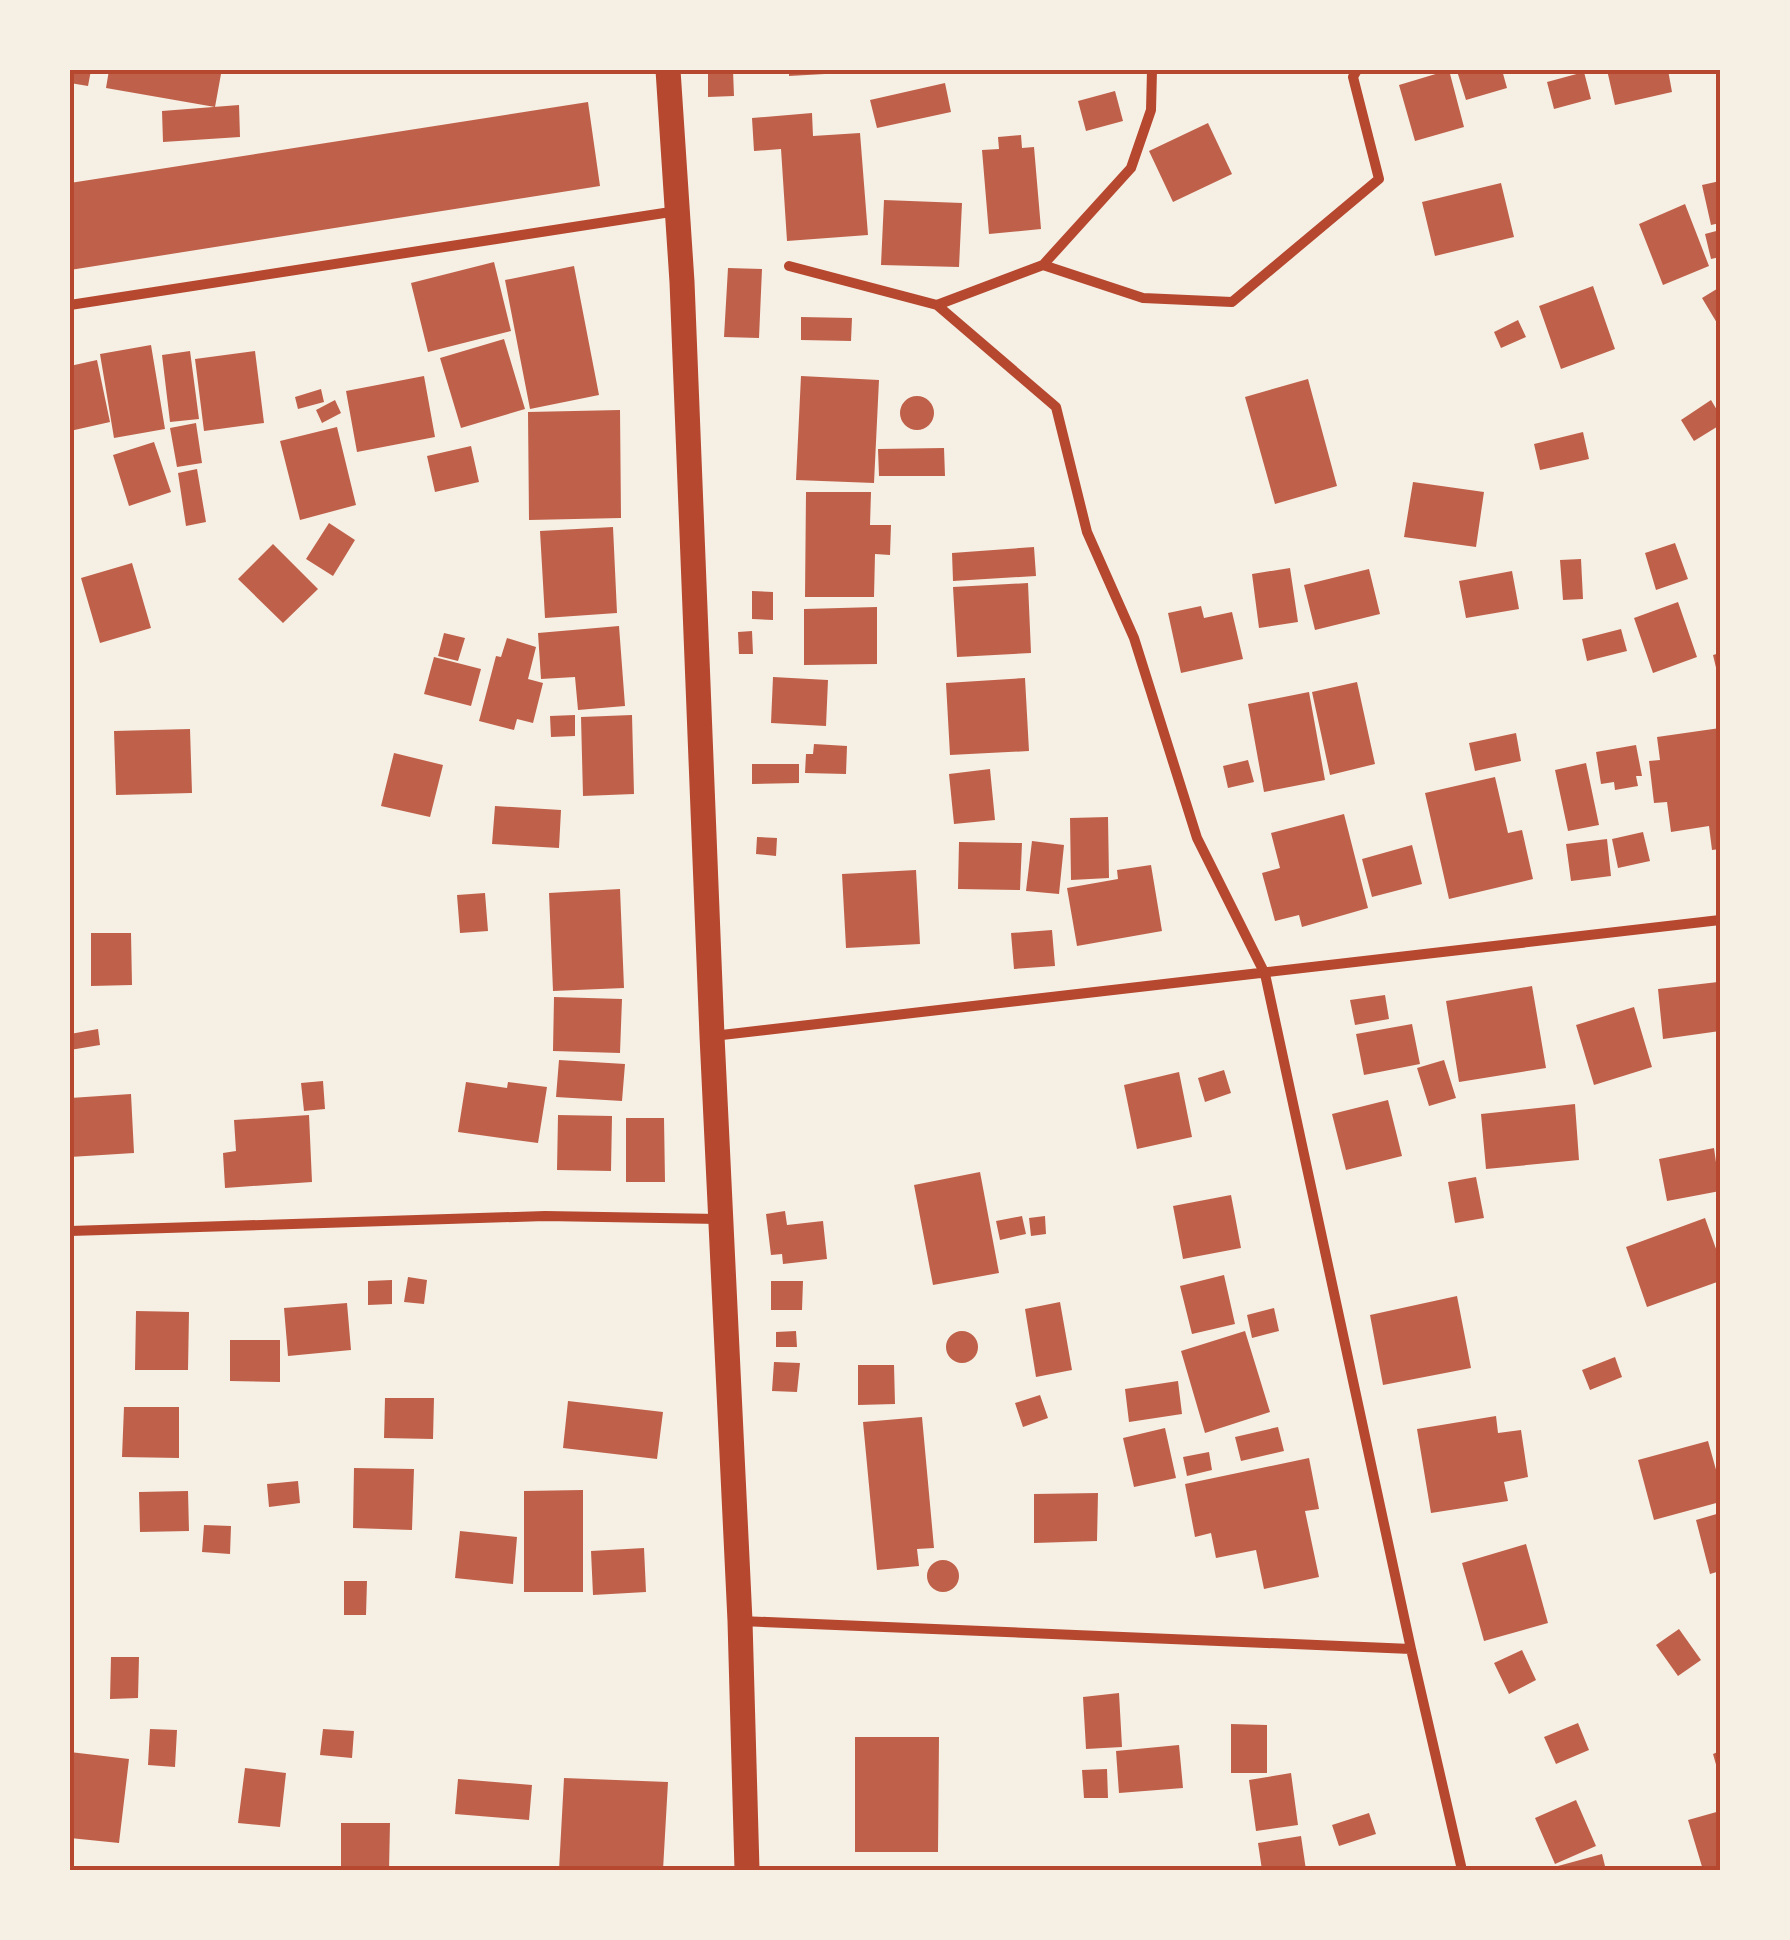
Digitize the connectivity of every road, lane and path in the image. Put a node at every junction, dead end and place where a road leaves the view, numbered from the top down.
1 (668, 70) edge
2 (1152, 70) edge
3 (1357, 70) edge
4 (677, 211) junction
5 (1043, 265) junction
6 (789, 266) dead end
7 (70, 305) edge
8 (937, 305) junction
9 (1720, 920) edge
10 (1266, 974) junction
11 (712, 1036) junction
12 (720, 1219) junction
13 (70, 1231) edge
14 (740, 1621) junction
15 (1411, 1648) junction
16 (748, 1870) edge
17 (1462, 1870) edge

1 - 4 main road
2 - 5 street
3 - 5 street
4 - 7 street
4 - 11 main road
5 - 8 street
6 - 8 street
8 - 10 street
9 - 10 street
10 - 11 street
10 - 15 street
11 - 12 main road
12 - 13 street
12 - 14 main road
14 - 15 street
14 - 16 main road
15 - 17 street

